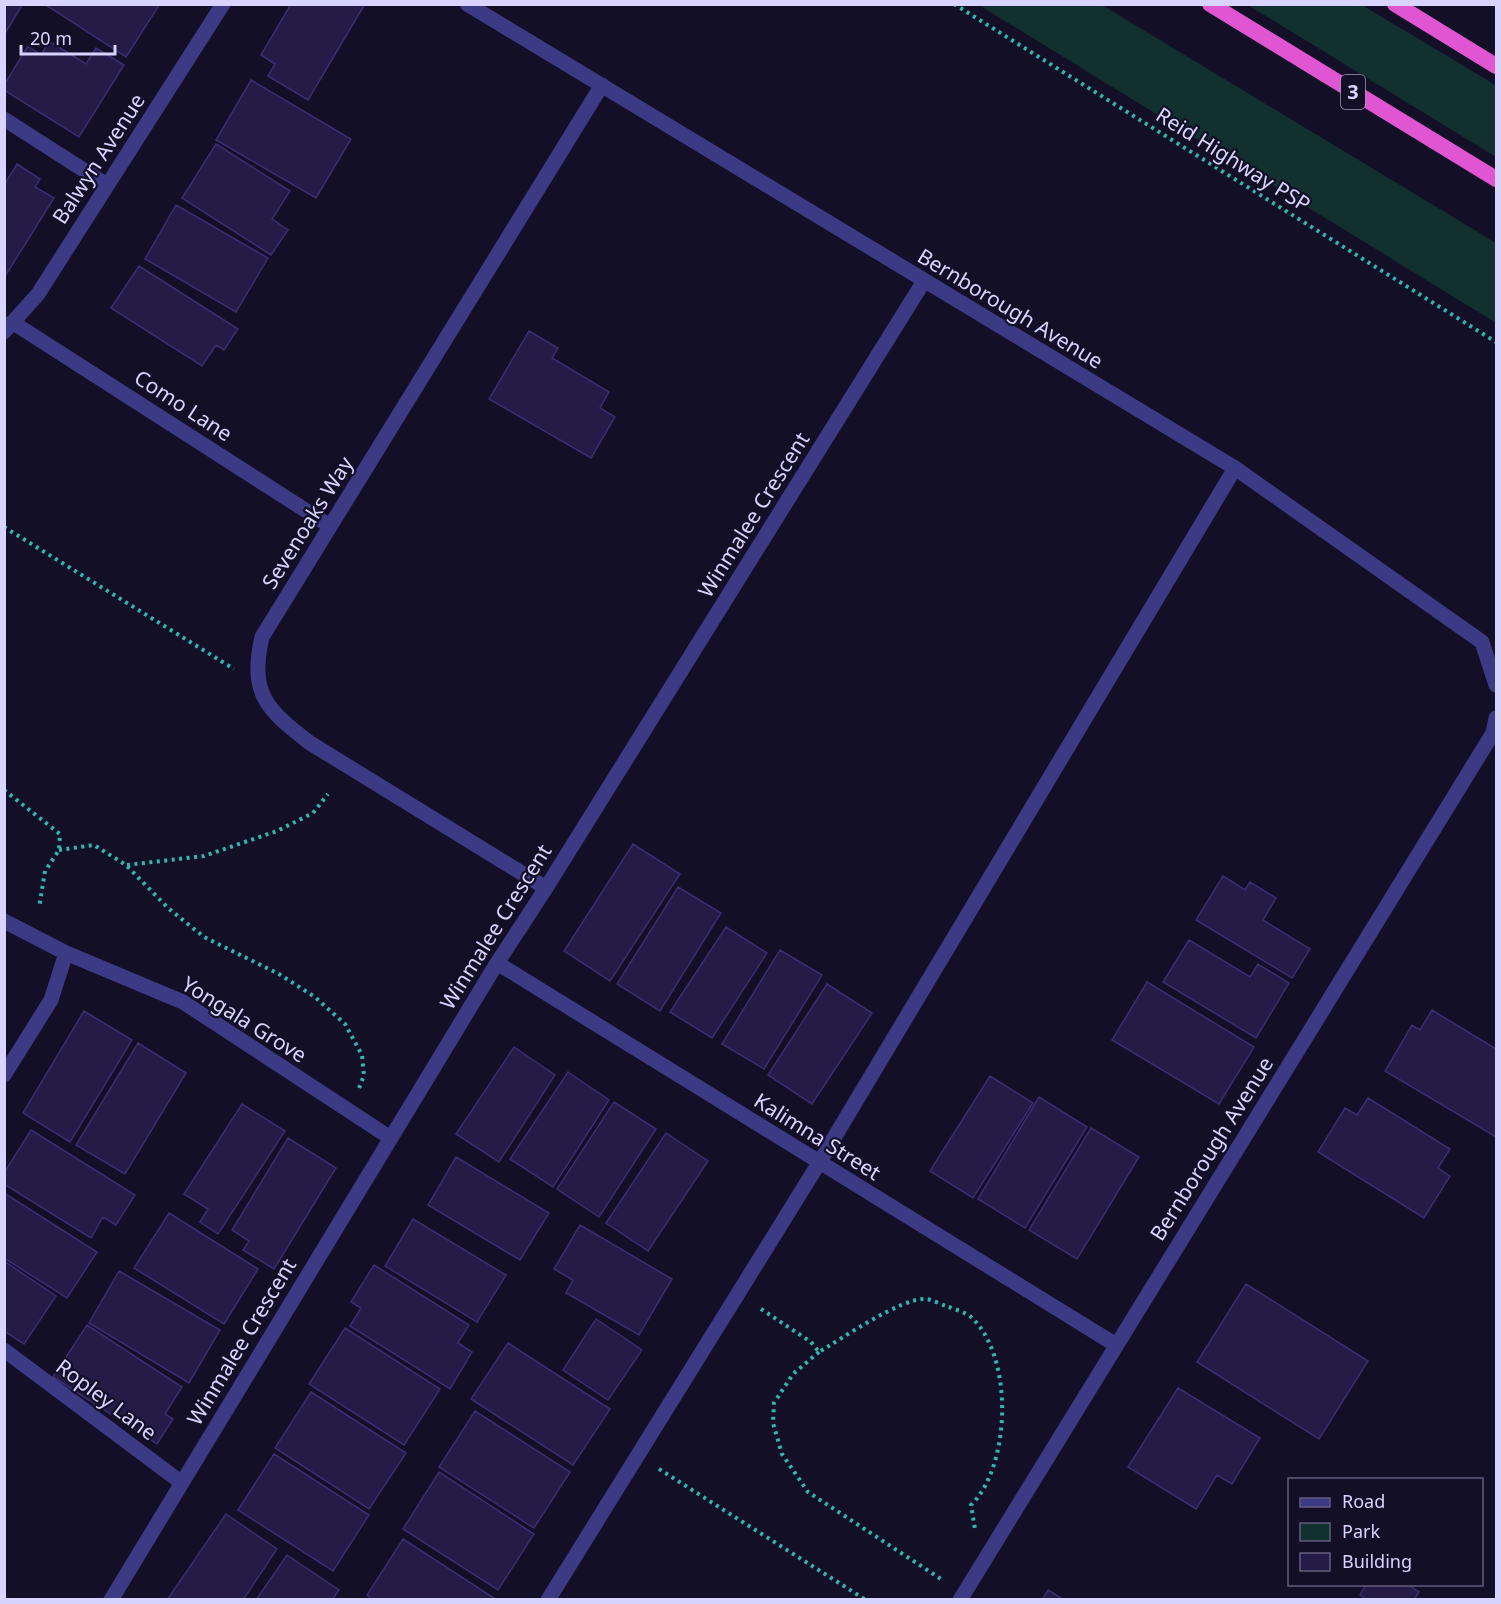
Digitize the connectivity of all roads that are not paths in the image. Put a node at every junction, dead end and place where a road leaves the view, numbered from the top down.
1 (223, 4) edge
2 (467, 4) edge
3 (1210, 4) edge
4 (1395, 4) edge
5 (1497, 66) edge
6 (602, 85) junction
7 (4, 119) edge
8 (1497, 179) edge
9 (107, 185) junction
10 (924, 281) junction
11 (8, 327) edge
12 (1234, 468) junction
13 (330, 526) junction
14 (1497, 685) edge
15 (1497, 718) edge
16 (546, 888) junction
17 (4, 921) edge
18 (66, 953) junction
19 (497, 963) junction
20 (4, 1075) edge
21 (389, 1137) junction
22 (819, 1163) junction
23 (1116, 1346) junction
24 (4, 1350) edge
25 (182, 1483) junction
26 (111, 1599) edge
27 (548, 1599) edge
28 (960, 1599) edge

1 - 9 street, Balwyn Avenue
2 - 6 street, Bernborough Avenue
3 - 8 highway, 3
4 - 5 highway
6 - 10 street, Bernborough Avenue
6 - 13 street, Sevenoaks Way
7 - 9 street
9 - 11 street, Balwyn Avenue
10 - 12 street, Bernborough Avenue
10 - 16 street, Winmalee Crescent
11 - 13 street, Como Lane
12 - 14 street, Bernborough Avenue
12 - 22 street
13 - 16 street, Sevenoaks Way
15 - 23 street, Bernborough Avenue
16 - 19 street, Winmalee Crescent
17 - 18 street, Yongala Grove
18 - 20 street
18 - 21 street, Yongala Grove
19 - 21 street, Winmalee Crescent
19 - 22 street, Kalimna Street
21 - 25 street, Winmalee Crescent
22 - 23 street, Kalimna Street
22 - 27 street
23 - 28 street, Bernborough Avenue
24 - 25 street, Ropley Lane
25 - 26 street, Winmalee Crescent

